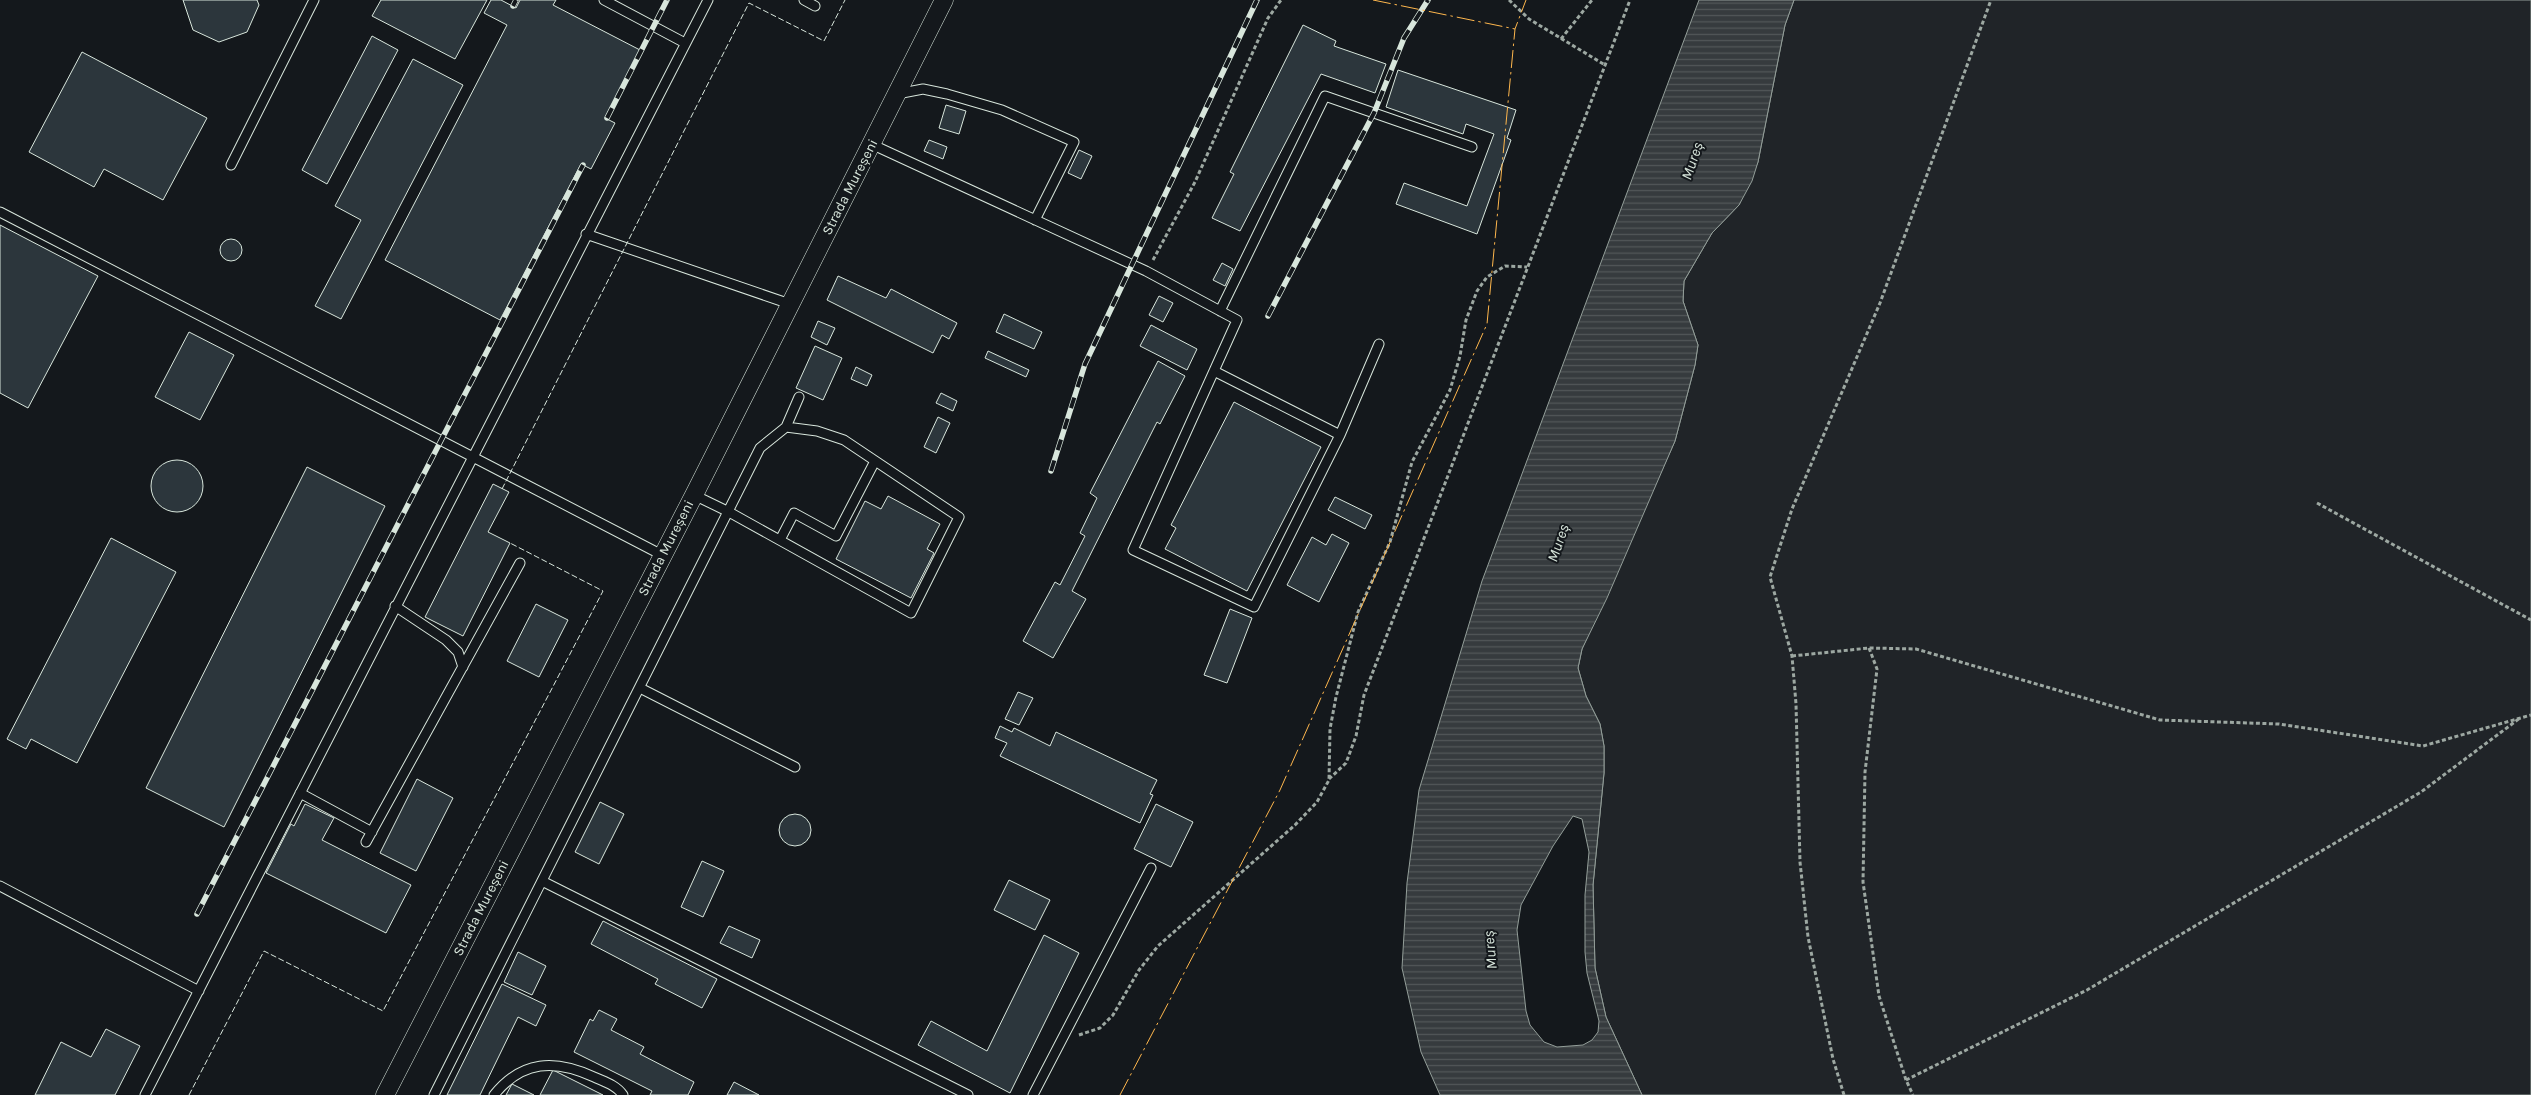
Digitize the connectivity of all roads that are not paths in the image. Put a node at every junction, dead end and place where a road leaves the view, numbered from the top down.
1 (314, 0) edge
2 (604, 0) edge
3 (708, 0) edge
4 (804, 0) edge
5 (944, 0) edge
6 (815, 6) dead end
7 (685, 43) junction
8 (897, 94) junction
9 (871, 144) junction
10 (1472, 147) dead end
11 (231, 165) dead end
12 (0, 212) edge
13 (1035, 220) junction
14 (586, 234) junction
15 (790, 304) junction
16 (1220, 311) junction
17 (1379, 344) dead end
18 (1214, 372) junction
19 (799, 397) dead end
20 (786, 427) junction
21 (1340, 434) junction
22 (472, 456) junction
23 (875, 461) junction
24 (694, 494) junction
25 (729, 512) junction
26 (780, 540) junction
27 (662, 555) junction
28 (520, 563) dead end
29 (395, 606) junction
30 (464, 668) junction
31 (640, 688) junction
32 (795, 767) dead end
33 (300, 793) junction
34 (372, 832) junction
35 (366, 842) dead end
36 (1151, 868) dead end
37 (542, 881) junction
38 (0, 886) edge
39 (199, 991) junction
40 (145, 1095) edge
41 (385, 1095) edge
42 (434, 1095) edge
43 (494, 1095) edge
44 (623, 1095) edge
45 (968, 1095) edge
46 (1033, 1095) edge

1 - 11 lane
2 - 7 lane
3 - 7 lane
4 - 6 lane
5 - 8 street, Strada Mureșeni
7 - 14 lane
8 - 9 street, Strada Mureșeni
8 - 13 lane
9 - 13 lane
9 - 15 street, Strada Mureșeni
10 - 16 lane
12 - 22 lane
13 - 16 lane
14 - 15 lane
14 - 22 lane
15 - 24 street, Strada Mureșeni
16 - 18 lane
17 - 21 lane
18 - 21 lane
18 - 21 lane
19 - 20 lane
20 - 23 lane
20 - 25 lane
22 - 27 lane
22 - 29 lane
23 - 26 lane
23 - 26 lane
24 - 25 lane
24 - 27 street, Strada Mureșeni
25 - 26 lane
25 - 31 lane
27 - 41 street, Strada Mureșeni
28 - 30 lane
29 - 30 lane
29 - 33 lane
30 - 34 lane
31 - 32 lane
31 - 37 lane
33 - 34 lane
33 - 39 lane
34 - 35 lane
36 - 46 lane
37 - 42 lane
37 - 45 lane
38 - 39 lane
39 - 40 lane
43 - 44 lane

